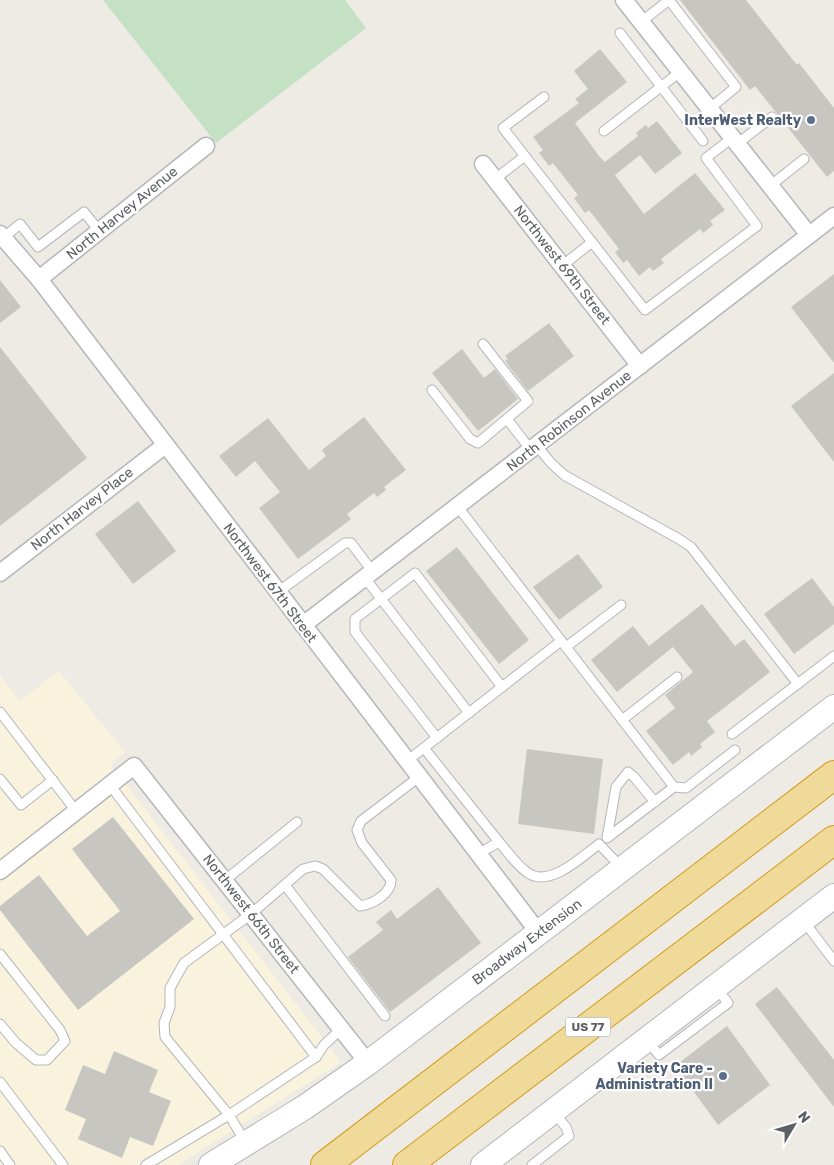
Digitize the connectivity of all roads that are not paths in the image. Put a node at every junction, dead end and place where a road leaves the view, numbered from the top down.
1 (624, 0) edge
2 (669, 0) edge
3 (641, 22) junction
4 (620, 33) dead end
5 (680, 72) junction
6 (661, 87) junction
7 (544, 97) dead end
8 (709, 109) junction
9 (772, 117) dead end
10 (604, 131) dead end
11 (703, 141) dead end
12 (734, 141) junction
13 (206, 146) dead end
14 (525, 156) junction
15 (804, 159) dead end
16 (483, 164) dead end
17 (494, 179) junction
18 (770, 186) junction
19 (834, 216) edge
20 (100, 232) junction
21 (2, 236) edge
22 (808, 236) junction
23 (592, 242) junction
24 (562, 266) junction
25 (39, 279) junction
26 (483, 344) dead end
27 (640, 366) junction
28 (432, 390) dead end
29 (507, 420) junction
30 (164, 446) junction
31 (534, 448) junction
32 (458, 507) junction
33 (0, 573) edge
34 (369, 575) junction
35 (278, 592) junction
36 (381, 599) junction
37 (621, 605) dead end
38 (302, 625) junction
39 (564, 644) junction
40 (834, 656) edge
41 (677, 676) dead end
42 (798, 684) junction
43 (502, 687) junction
44 (834, 707) edge
45 (0, 712) edge
46 (469, 713) junction
47 (622, 720) junction
48 (732, 734) dead end
49 (437, 738) junction
50 (424, 748) junction
51 (735, 750) dead end
52 (407, 761) junction
53 (834, 775) edge
54 (419, 777) junction
55 (0, 779) edge
56 (53, 780) junction
57 (110, 785) junction
58 (674, 787) junction
59 (655, 802) junction
60 (76, 811) junction
61 (297, 822) dead end
62 (607, 838) junction
63 (834, 840) edge
64 (499, 842) junction
65 (599, 844) junction
66 (478, 854) junction
67 (622, 869) junction
68 (0, 871) edge
69 (224, 881) junction
70 (285, 885) junction
71 (834, 896) edge
72 (251, 914) junction
73 (803, 920) junction
74 (540, 933) junction
75 (223, 935) junction
76 (0, 954) edge
77 (834, 961) edge
78 (385, 1016) dead end
79 (0, 1024) edge
80 (341, 1029) junction
81 (316, 1057) junction
82 (368, 1063) junction
83 (0, 1082) edge
84 (552, 1112) junction
85 (229, 1115) junction
86 (376, 1124) junction
87 (247, 1143) junction
88 (0, 1151) edge
89 (10, 1165) edge
90 (63, 1165) edge
91 (146, 1165) edge
92 (212, 1165) edge
93 (311, 1165) edge
94 (324, 1165) edge
95 (407, 1165) edge
96 (483, 1165) edge
97 (532, 1165) edge

1 - 3 street
2 - 3 lane
2 - 8 lane
3 - 5 street
4 - 6 lane
5 - 6 lane
5 - 8 street
6 - 10 lane
6 - 11 lane
7 - 14 lane
8 - 12 street
9 - 12 lane
12 - 18 street
12 - 23 lane
13 - 20 street, North Harvey Avenue
14 - 17 lane
14 - 23 lane
15 - 18 lane
16 - 17 street, Northwest 69th Street
17 - 24 street, Northwest 69th Street
18 - 22 street
19 - 22 street, North Robinson Avenue
20 - 21 lane
20 - 25 street, North Harvey Avenue
21 - 25 street, Northwest 67th Street
22 - 27 street, North Robinson Avenue
23 - 24 lane
24 - 27 street, Northwest 69th Street
25 - 30 street, Northwest 67th Street
26 - 29 lane
27 - 31 street, North Robinson Avenue
28 - 29 lane
29 - 31 lane
30 - 33 street, North Harvey Place
30 - 35 street, Northwest 67th Street
31 - 32 street, North Robinson Avenue
31 - 42 lane
32 - 34 street, North Robinson Avenue
32 - 39 lane
34 - 35 lane
34 - 36 lane
34 - 38 street, North Robinson Avenue
35 - 38 street, Northwest 67th Street
36 - 43 lane
36 - 46 lane
36 - 49 lane
37 - 39 lane
38 - 52 street, Northwest 67th Street
39 - 43 lane
39 - 47 lane
40 - 42 lane
41 - 47 lane
42 - 48 lane
43 - 46 lane
44 - 67 main road, Broadway Extension
45 - 56 lane
46 - 49 lane
47 - 58 lane
49 - 50 lane
50 - 52 lane
50 - 64 lane
51 - 58 lane
52 - 54 street, Northwest 67th Street
53 - 86 highway
54 - 66 street, Northwest 67th Street
54 - 70 lane
55 - 56 lane
56 - 60 lane
57 - 60 street
57 - 69 street, Northwest 66th Street
57 - 75 lane
58 - 59 lane
59 - 62 lane
59 - 62 lane
60 - 68 street
61 - 69 lane
62 - 65 lane
63 - 95 highway, US 77
64 - 65 lane
64 - 66 lane
65 - 67 lane
66 - 74 street, Northwest 67th Street
67 - 74 main road, Broadway Extension
69 - 72 street, Northwest 66th Street
70 - 72 lane
70 - 78 lane
71 - 73 main road
72 - 75 lane
72 - 80 street, Northwest 66th Street
73 - 77 lane
73 - 84 main road
74 - 82 main road, Broadway Extension
75 - 81 lane
75 - 85 lane
76 - 79 lane
80 - 81 lane
80 - 82 street, Northwest 66th Street
81 - 85 lane
82 - 87 main road, Broadway Extension
83 - 90 lane
84 - 96 main road
84 - 97 lane
85 - 87 lane
85 - 91 lane
86 - 93 highway
86 - 94 highway
87 - 92 main road, Broadway Extension
88 - 89 lane

